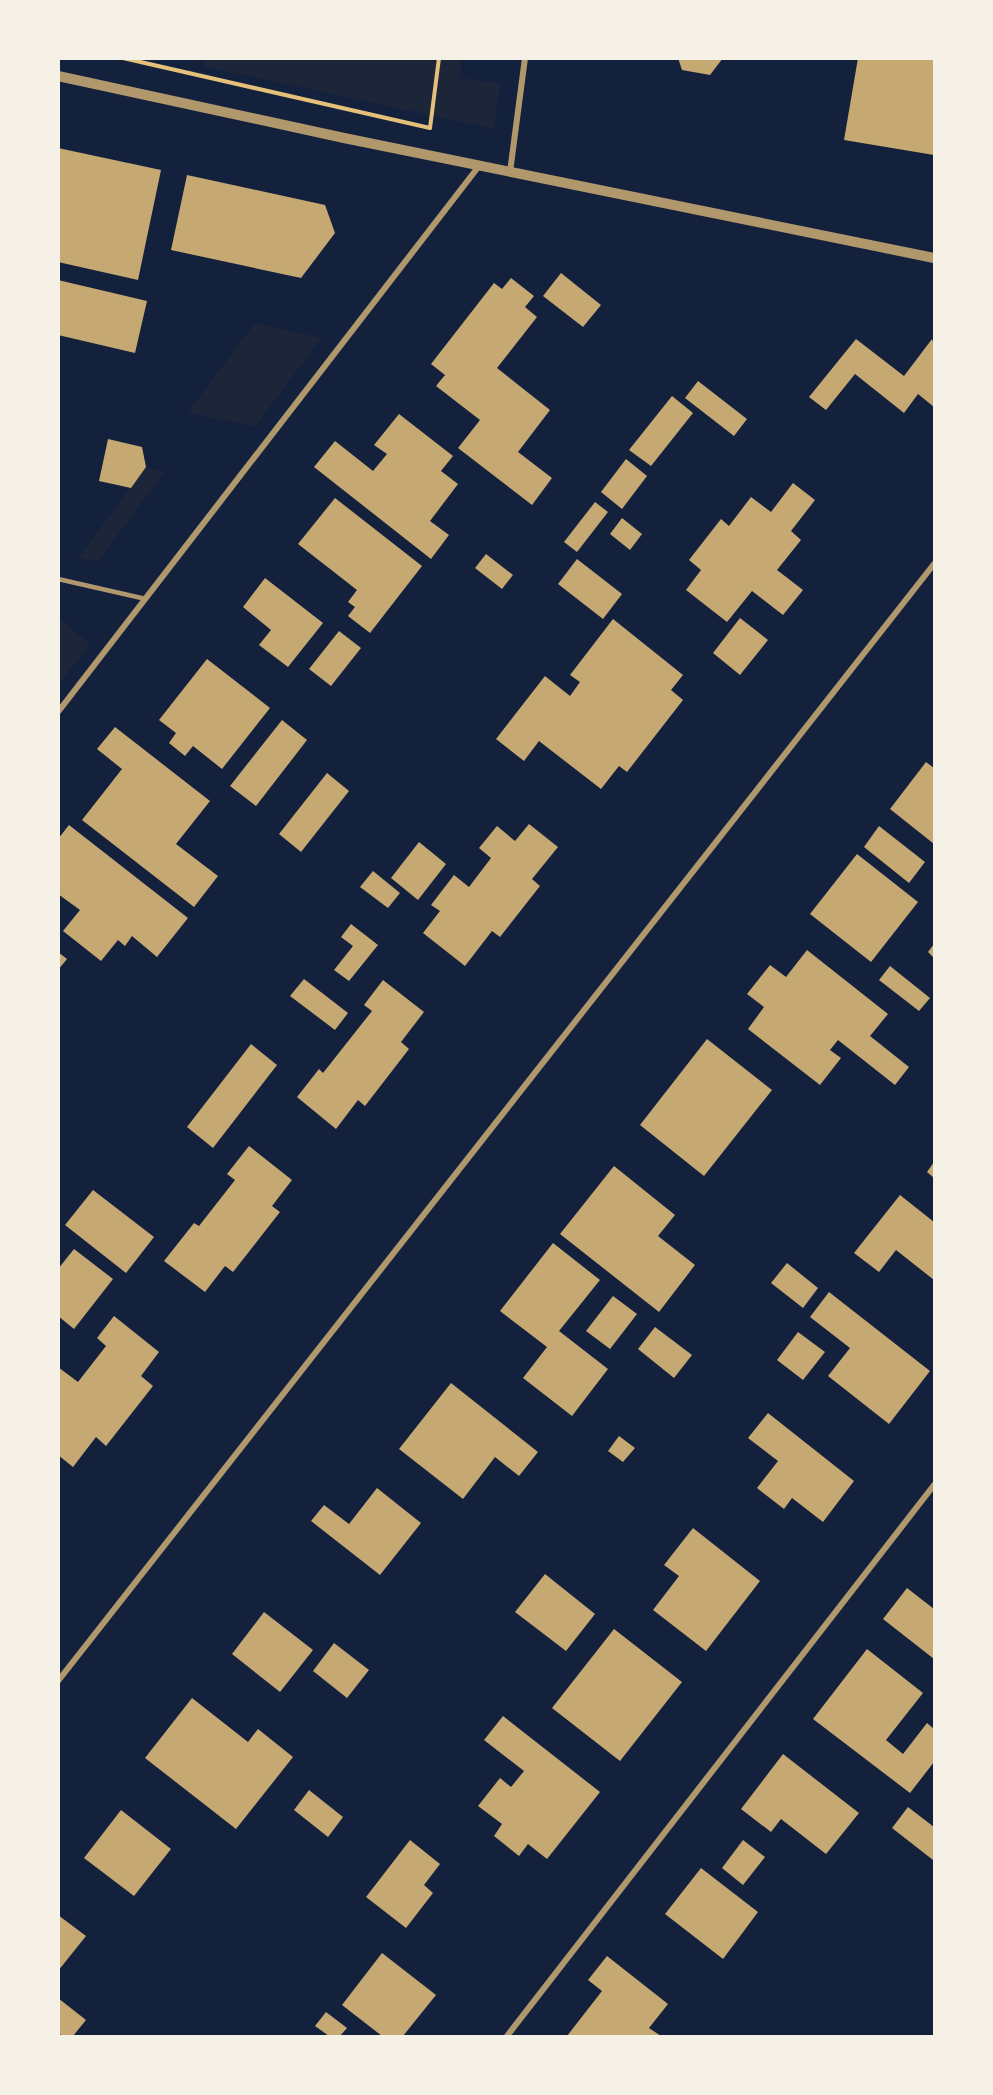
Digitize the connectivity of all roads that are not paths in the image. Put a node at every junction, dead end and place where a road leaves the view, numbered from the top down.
1 (525, 58) edge
2 (58, 76) edge
3 (479, 165) junction
4 (510, 172) junction
5 (934, 258) edge
6 (934, 564) edge
7 (58, 579) edge
8 (146, 599) junction
9 (58, 712) edge
10 (934, 1485) edge
11 (58, 1681) edge
12 (507, 2037) edge

1 - 4 street
2 - 3 street
3 - 4 street
3 - 8 street
4 - 5 street
6 - 11 street
7 - 8 lane
8 - 9 street
10 - 12 street

